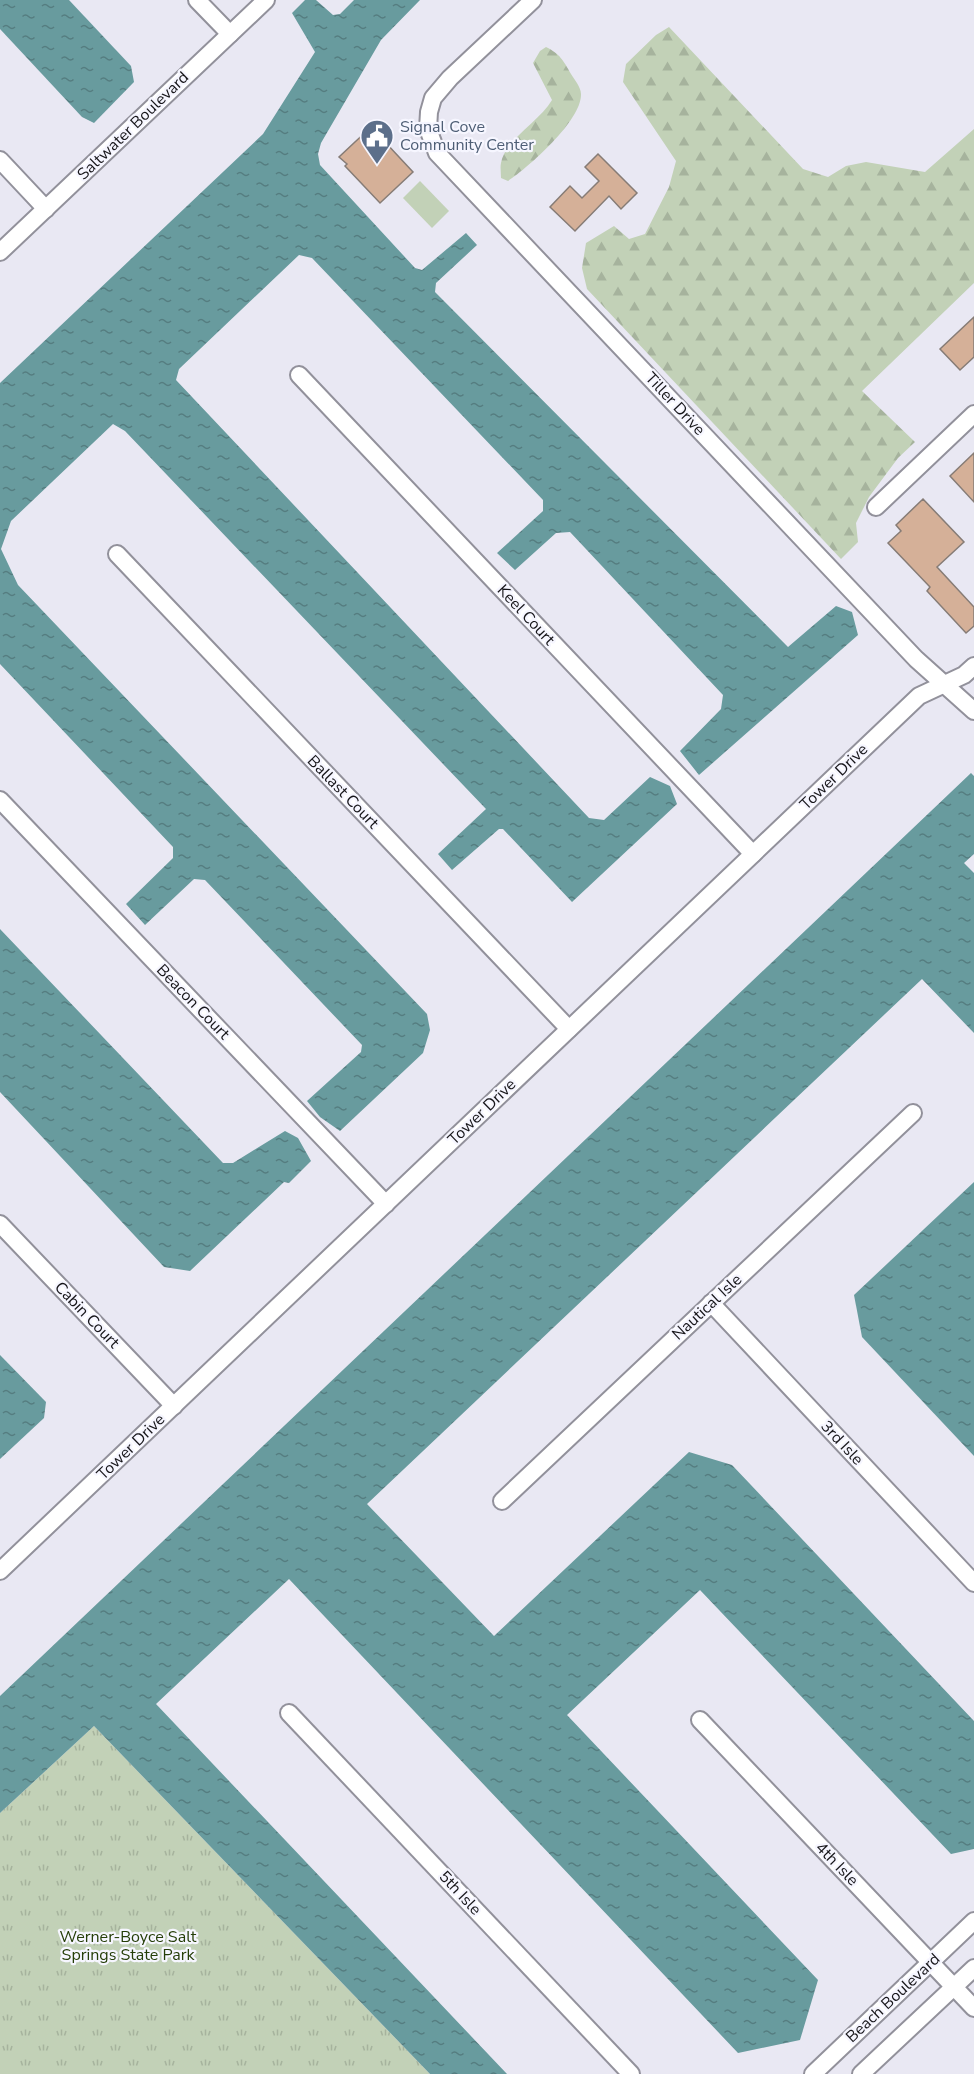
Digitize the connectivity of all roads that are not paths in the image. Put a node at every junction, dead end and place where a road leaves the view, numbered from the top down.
1 (198, 0) edge
2 (266, 0) edge
3 (533, 0) edge
4 (230, 34) junction
5 (0, 159) edge
6 (46, 209) junction
7 (0, 252) edge
8 (298, 375) dead end
9 (974, 414) edge
10 (876, 507) dead end
11 (117, 554) dead end
12 (974, 666) edge
13 (945, 684) junction
14 (974, 711) edge
15 (0, 800) edge
16 (753, 854) junction
17 (569, 1029) junction
18 (913, 1113) dead end
19 (386, 1204) junction
20 (0, 1224) edge
21 (711, 1304) junction
22 (174, 1406) junction
23 (502, 1501) dead end
24 (0, 1571) edge
25 (974, 1583) edge
26 (289, 1713) dead end
27 (700, 1720) dead end
28 (974, 1922) edge
29 (931, 1962) junction
30 (974, 1968) edge
31 (954, 1987) junction
32 (974, 2008) edge
33 (631, 2074) edge
34 (813, 2074) edge
35 (861, 2074) edge

1 - 4 street
2 - 4 street, Saltwater Boulevard
3 - 13 street, Tiller Drive
4 - 6 street, Saltwater Boulevard
5 - 6 street
6 - 7 street, Saltwater Boulevard
8 - 16 street, Keel Court
9 - 10 street
11 - 17 street, Ballast Court
12 - 13 street, Tower Drive
13 - 14 street, Tiller Drive
13 - 16 street, Tower Drive
15 - 19 street, Beacon Court
16 - 17 street, Tower Drive
17 - 19 street, Tower Drive
18 - 21 street, Nautical Isle
19 - 22 street, Tower Drive
20 - 22 street, Cabin Court
21 - 23 street, Nautical Isle
21 - 25 street, 3rd Isle
22 - 24 street, Tower Drive
26 - 33 street, 5th Isle
27 - 29 street, 4th Isle
28 - 29 street, Beach Boulevard
29 - 31 street, 4th Isle
29 - 34 street, Beach Boulevard
30 - 31 street, Beach Boulevard
31 - 32 street, 4th Isle
31 - 35 street, Beach Boulevard

